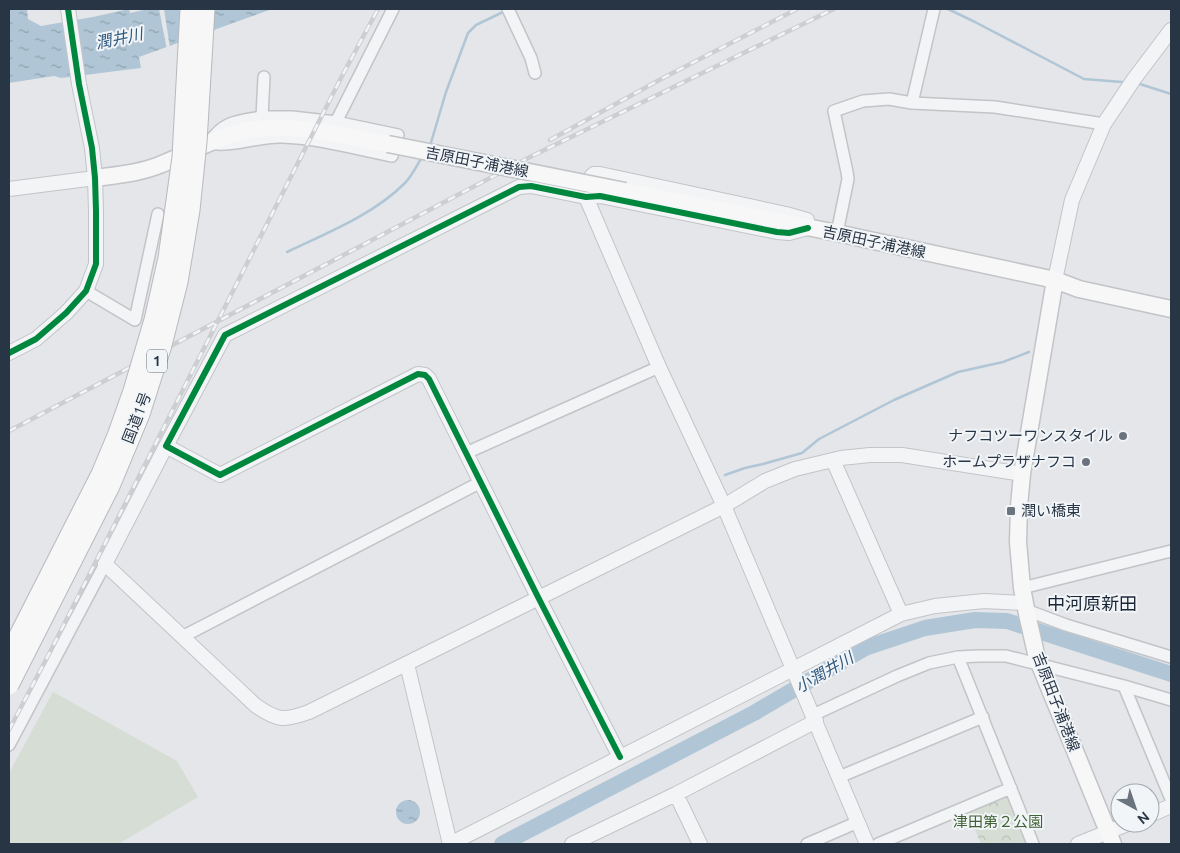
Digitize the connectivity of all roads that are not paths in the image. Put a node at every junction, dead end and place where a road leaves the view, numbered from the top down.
1 (190, 9) edge
2 (205, 9) edge
3 (393, 9) edge
4 (508, 9) edge
5 (934, 9) edge
6 (68, 11) edge
7 (1171, 30) edge
8 (535, 73) dead end
9 (264, 77) dead end
10 (912, 104) junction
11 (262, 117) junction
12 (336, 122) junction
13 (1104, 124) junction
14 (209, 143) junction
15 (95, 178) junction
16 (9, 189) edge
17 (586, 197) junction
18 (158, 214) dead end
19 (808, 228) junction
20 (831, 232) junction
21 (1055, 280) junction
22 (86, 291) junction
23 (1171, 299) edge
24 (1171, 309) edge
25 (9, 353) edge
26 (659, 367) junction
27 (166, 446) junction
28 (466, 453) junction
29 (834, 460) junction
30 (1022, 474) junction
31 (481, 482) junction
32 (724, 506) junction
33 (1171, 551) edge
34 (105, 564) junction
35 (538, 598) junction
36 (1025, 604) junction
37 (902, 614) junction
38 (182, 636) junction
39 (9, 655) edge
40 (958, 657) junction
41 (1171, 657) edge
42 (1038, 661) junction
43 (407, 664) junction
44 (794, 670) junction
45 (9, 685) edge
46 (1124, 686) junction
47 (1171, 700) edge
48 (983, 717) junction
49 (814, 718) junction
50 (9, 745) edge
51 (620, 757) junction
52 (839, 777) junction
53 (1010, 788) junction
54 (676, 794) junction
55 (1171, 799) edge
56 (858, 822) junction
57 (1110, 838) edge
58 (450, 844) edge
59 (572, 844) edge
60 (700, 844) edge
61 (807, 844) edge
62 (868, 844) edge
63 (878, 844) edge
64 (1033, 844) edge
65 (1078, 844) edge

1 - 39 highway, 国道1号 / 1, bridge
2 - 45 highway, 国道1号 / 1, bridge
3 - 12 street
4 - 8 street
5 - 10 street
6 - 15 street
7 - 13 street
9 - 11 street
10 - 13 street
10 - 20 street
11 - 12 street
11 - 14 street
12 - 14 street
13 - 21 street
14 - 15 main road, 吉原田子浦港線
14 - 19 main road, 吉原田子浦港線, bridge
15 - 16 street
15 - 22 street
17 - 19 street
17 - 20 street
17 - 26 street
17 - 27 street
18 - 22 street
19 - 20 main road, 吉原田子浦港線
20 - 21 main road, 吉原田子浦港線
21 - 23 main road
21 - 24 main road
21 - 30 main road, 吉原田子浦港線
22 - 25 street
26 - 28 street
26 - 32 street
27 - 28 street
27 - 34 street
28 - 31 street
29 - 30 street
29 - 32 street
29 - 37 street
30 - 36 main road, 吉原田子浦港線
31 - 35 street
31 - 38 street
32 - 35 street
32 - 44 street
33 - 36 street
34 - 38 street
34 - 50 street
35 - 43 street
35 - 51 street
36 - 37 street
36 - 41 street
36 - 42 main road, 吉原田子浦港線
37 - 44 street
38 - 43 street
40 - 42 street
40 - 48 street
40 - 49 street
42 - 46 street
42 - 57 main road, 吉原田子浦港線
43 - 58 street
44 - 49 street
44 - 51 street
46 - 47 street
46 - 55 street
48 - 52 street
48 - 53 street
49 - 52 street
49 - 54 street
51 - 58 street
52 - 56 street
53 - 63 street
53 - 64 street
54 - 59 street
54 - 60 street
56 - 61 street
56 - 62 street
57 - 65 street

